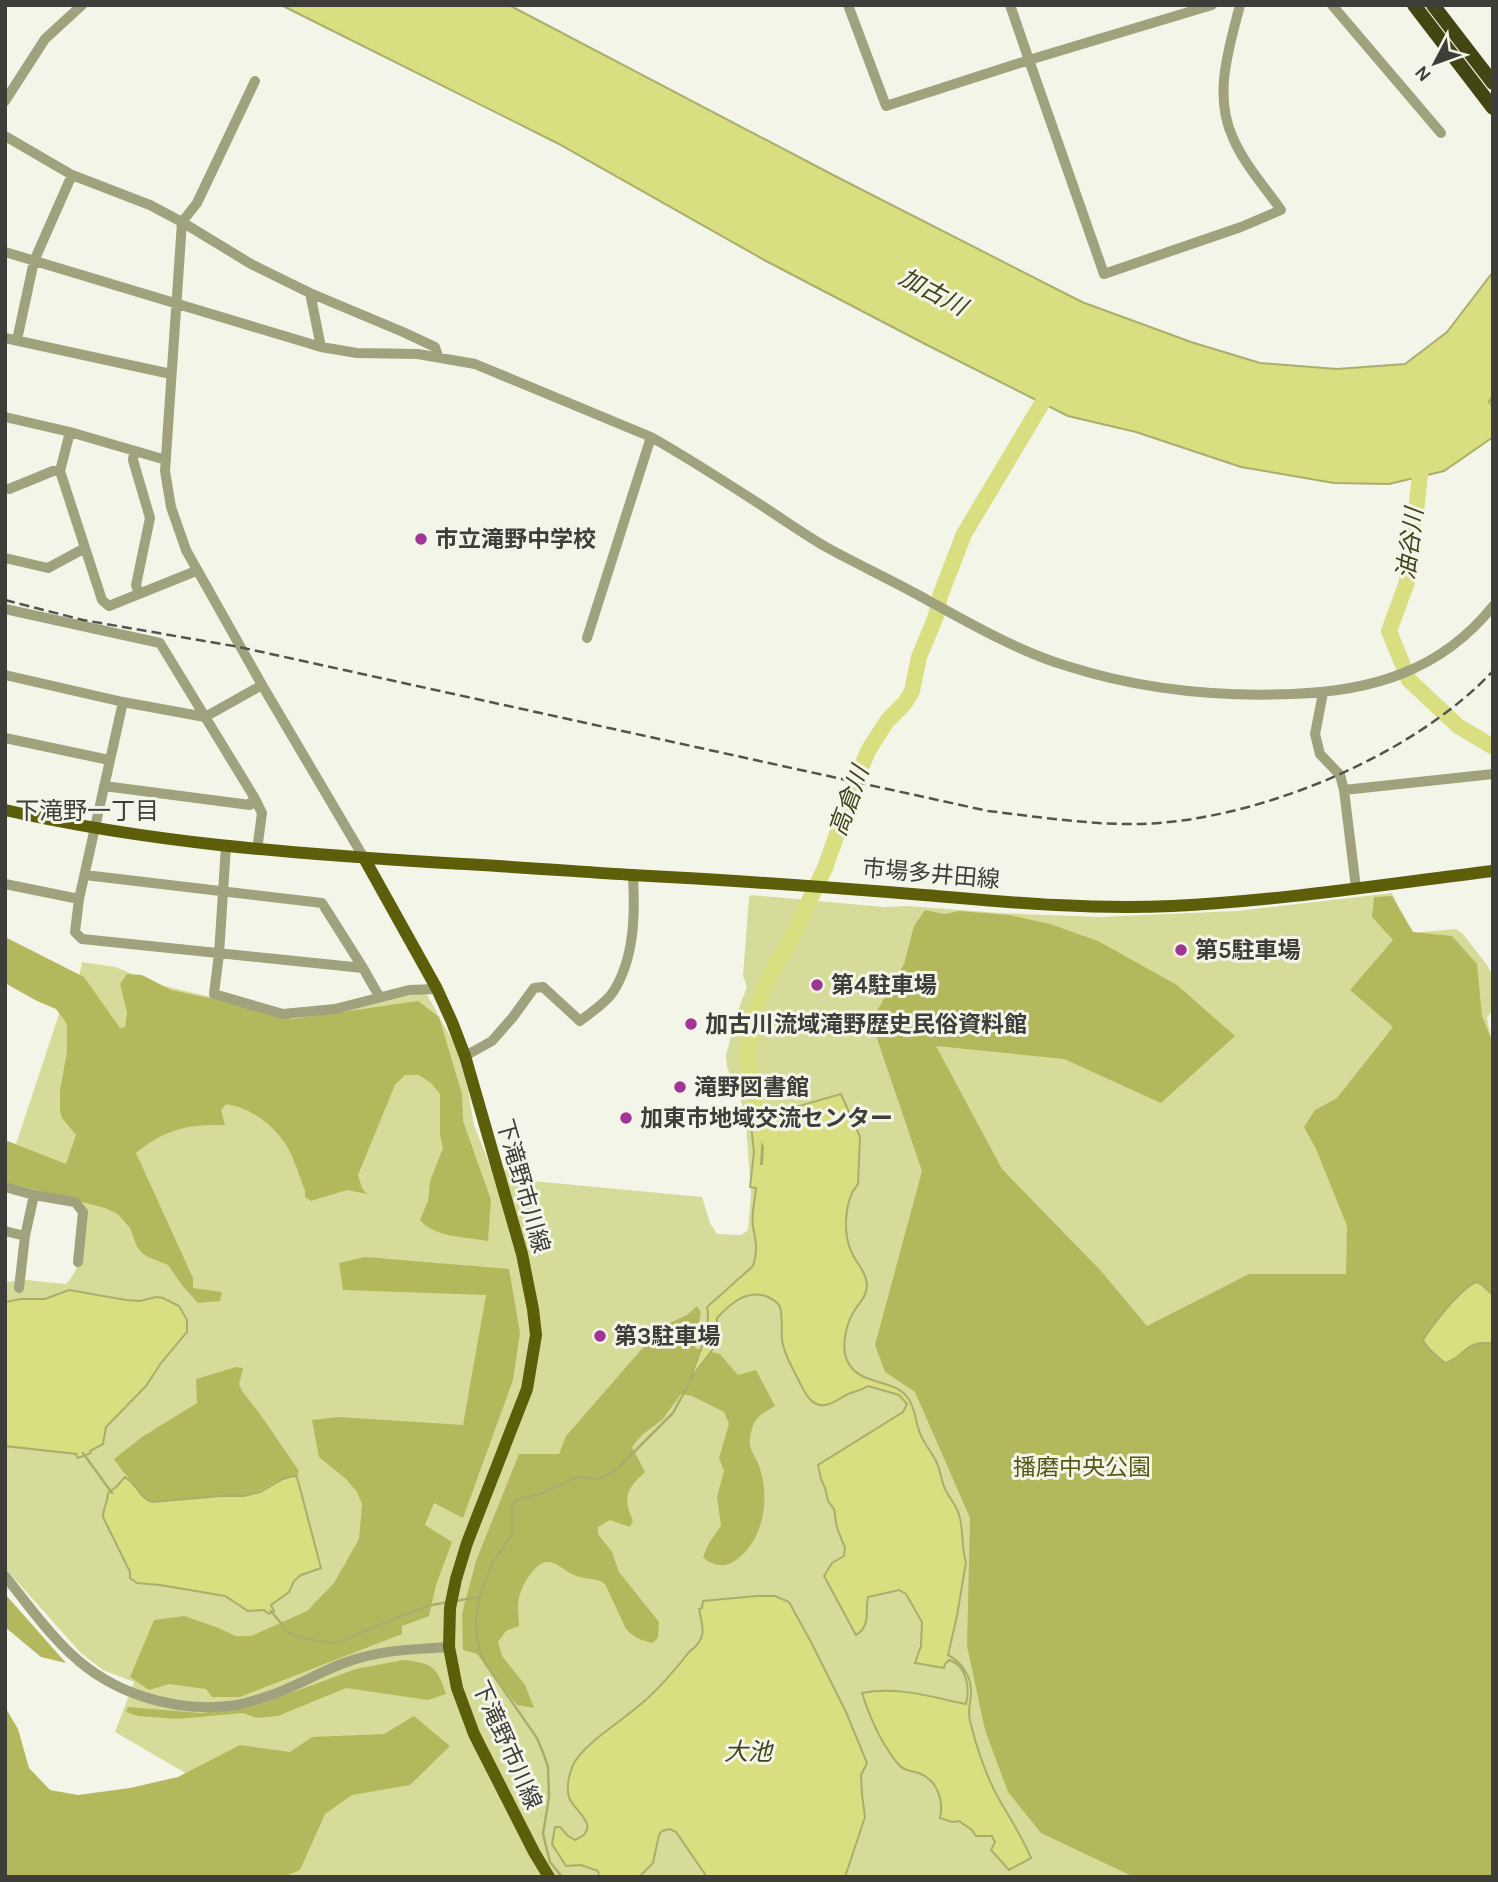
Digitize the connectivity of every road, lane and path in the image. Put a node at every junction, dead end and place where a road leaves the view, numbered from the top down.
1 (82, 5) edge
2 (848, 5) edge
3 (1010, 5) edge
4 (1212, 5) edge
5 (1240, 5) edge
6 (1332, 5) edge
7 (1414, 5) edge
8 (1433, 5) edge
9 (1029, 61) junction
10 (255, 81) dead end
11 (1493, 83) edge
12 (5, 102) edge
13 (1493, 108) edge
14 (1441, 133) dead end
15 (5, 136) edge
16 (72, 174) junction
17 (182, 222) junction
18 (5, 252) edge
19 (34, 261) junction
20 (310, 293) junction
21 (177, 304) junction
22 (5, 338) edge
23 (17, 340) junction
24 (321, 348) junction
25 (438, 356) junction
26 (171, 374) junction
27 (5, 417) edge
28 (70, 432) junction
29 (652, 437) junction
30 (134, 451) junction
31 (166, 460) junction
32 (60, 471) junction
33 (5, 488) edge
34 (85, 548) junction
35 (5, 558) edge
36 (197, 570) junction
37 (139, 594) junction
38 (1493, 606) edge
39 (5, 609) edge
40 (587, 638) dead end
41 (5, 675) edge
42 (262, 685) junction
43 (1322, 693) junction
44 (123, 702) junction
45 (205, 717) junction
46 (5, 738) edge
47 (109, 761) junction
48 (1493, 774) edge
49 (104, 786) junction
50 (1345, 790) junction
51 (254, 797) junction
52 (5, 810) edge
53 (96, 827) junction
54 (226, 846) junction
55 (257, 850) junction
56 (364, 858) junction
57 (1493, 871) edge
58 (85, 875) junction
59 (633, 875) junction
60 (5, 884) edge
61 (1356, 888) junction
62 (223, 891) junction
63 (79, 899) junction
64 (219, 954) junction
65 (363, 968) junction
66 (437, 989) junction
67 (379, 996) junction
68 (465, 1056) junction
69 (5, 1187) edge
70 (34, 1195) junction
71 (5, 1231) edge
72 (25, 1236) junction
73 (78, 1262) dead end
74 (19, 1288) dead end
75 (5, 1576) edge
76 (449, 1647) junction
77 (549, 1877) edge

1 - 12 street
2 - 9 street
3 - 9 street
4 - 9 street
5 - 9 street
6 - 14 street
7 - 13 highway
8 - 11 highway
10 - 17 street
15 - 16 street
16 - 17 street
16 - 19 street
17 - 20 street
17 - 21 street
18 - 19 street
19 - 21 street
19 - 23 street
20 - 24 street
20 - 25 street
21 - 24 street
21 - 26 street
22 - 23 street
23 - 26 street
24 - 25 street
25 - 29 street
26 - 31 street
27 - 28 street
28 - 30 street
28 - 32 street
29 - 40 street
29 - 43 street
30 - 31 street
30 - 37 street
31 - 36 street
32 - 33 street
32 - 34 street
34 - 35 street
34 - 37 street
36 - 37 street
36 - 42 street
38 - 43 street
39 - 45 street
41 - 44 street
42 - 45 street
42 - 56 street
43 - 50 street
44 - 45 street
44 - 47 street
45 - 51 street
46 - 47 street
47 - 49 street
48 - 50 street
49 - 51 street
49 - 53 street
50 - 61 street
51 - 55 street
52 - 53 main road
53 - 54 main road
53 - 58 street
54 - 55 main road
54 - 62 street
55 - 56 main road
56 - 59 main road, 市場多井田線
56 - 66 main road, 下滝野市川線
57 - 61 main road, 市場多井田線
58 - 62 street
58 - 63 street
59 - 61 main road, 市場多井田線
59 - 68 street
60 - 63 street
62 - 64 street
62 - 65 street
63 - 64 street
64 - 65 street
64 - 67 street
65 - 67 street
66 - 67 street
66 - 68 main road, 下滝野市川線
68 - 76 main road, 下滝野市川線
69 - 70 street
70 - 72 street
70 - 73 street
71 - 72 street
72 - 74 street
75 - 76 street
76 - 77 main road, 下滝野市川線

